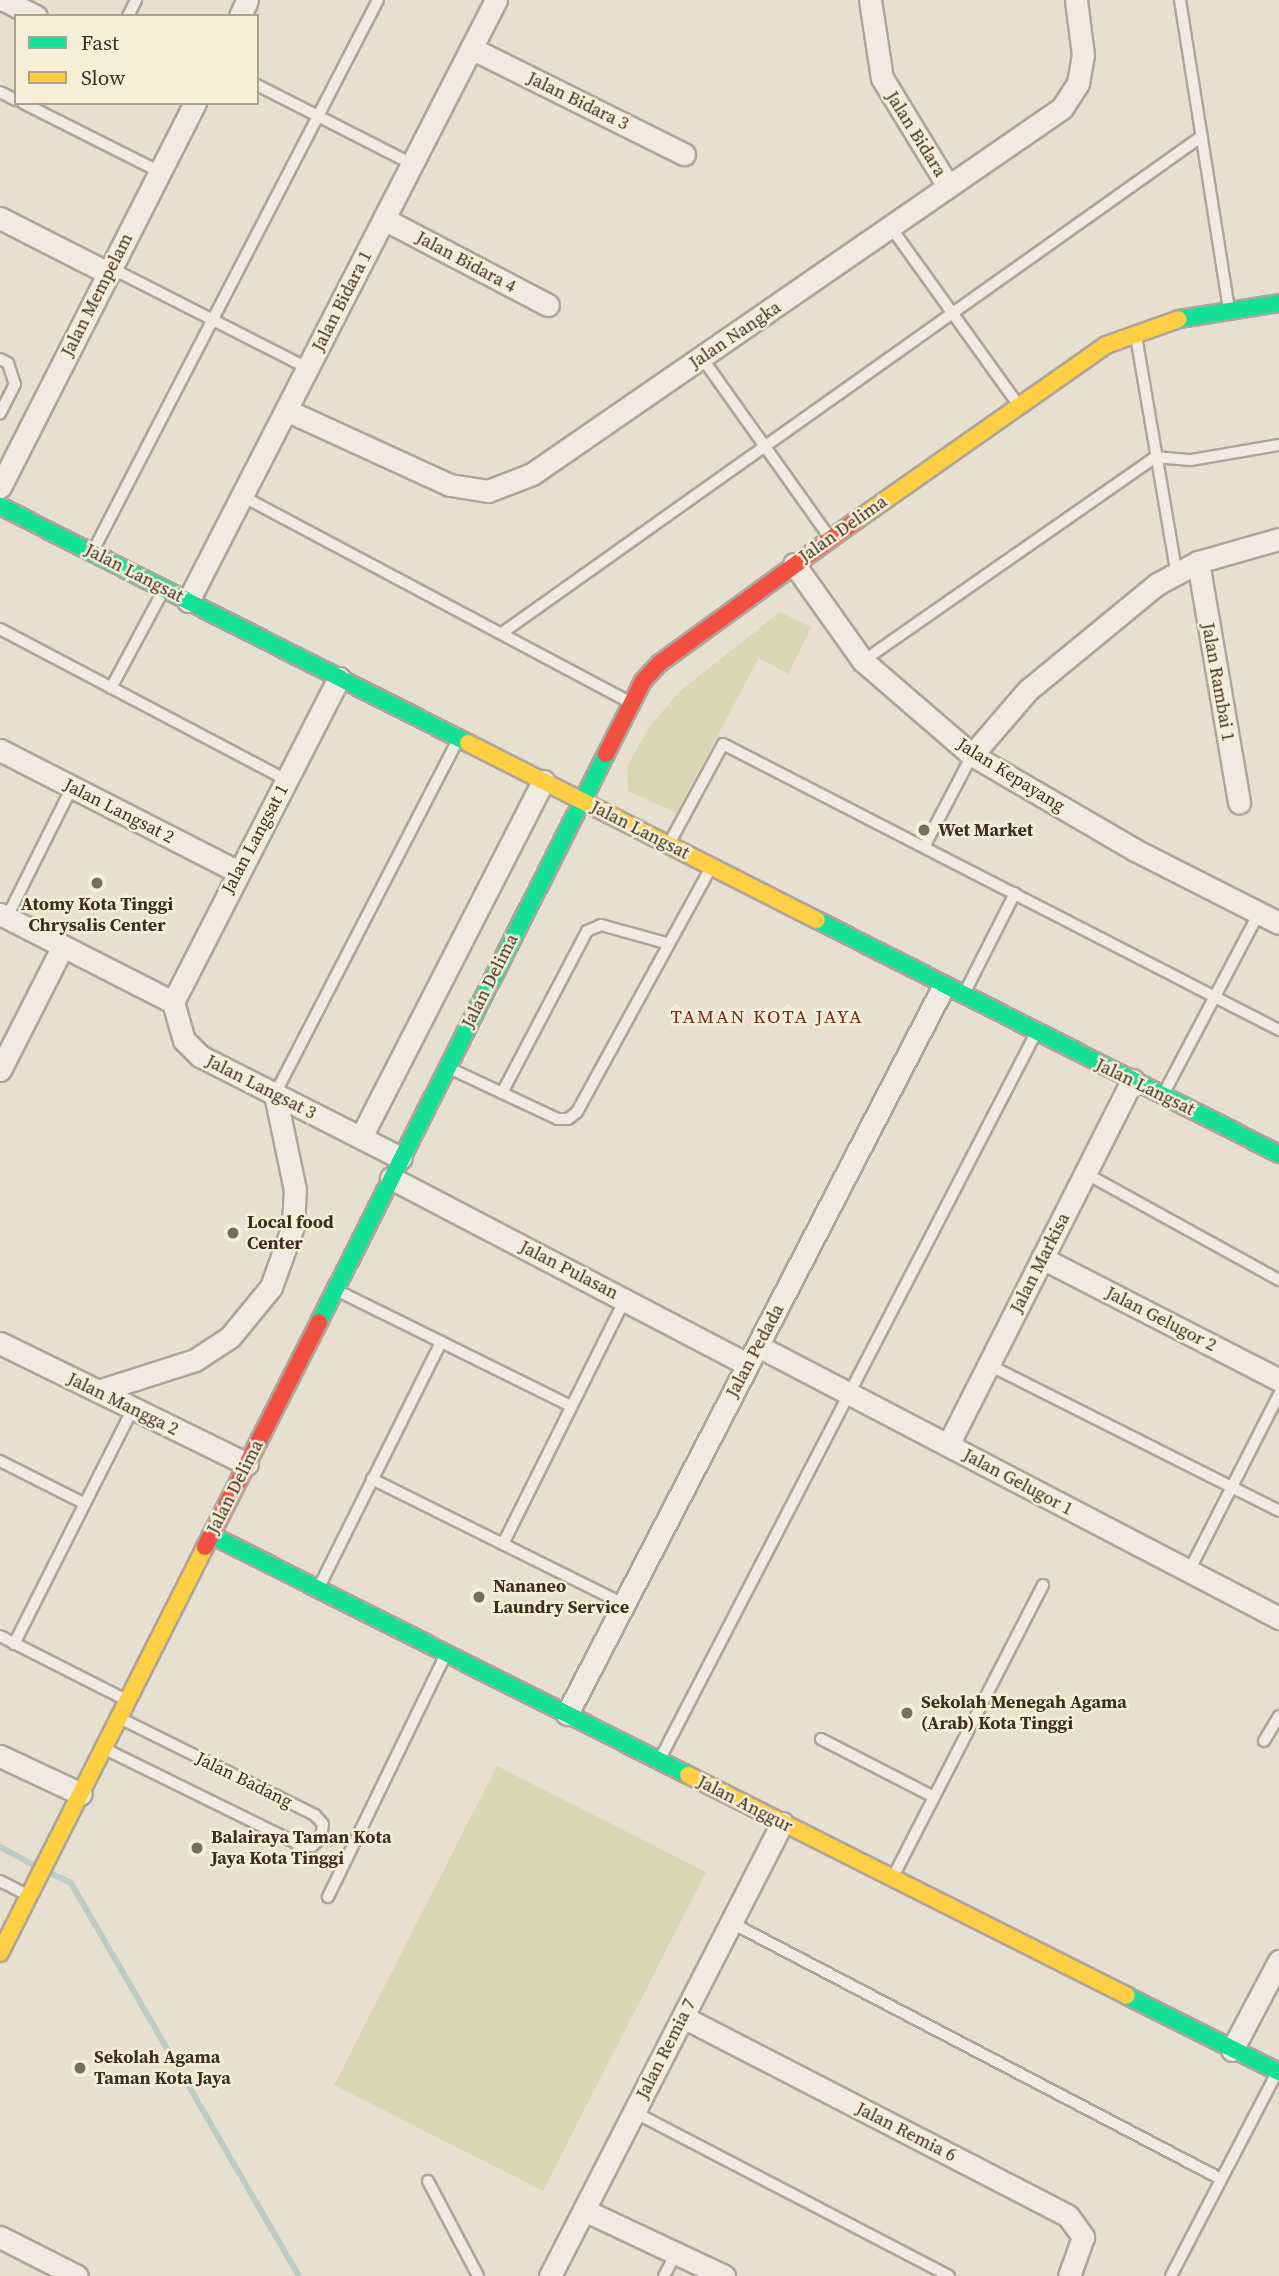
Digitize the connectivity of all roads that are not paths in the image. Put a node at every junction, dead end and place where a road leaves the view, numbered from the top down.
1 (5, 0) edge
2 (378, 0) edge
3 (496, 0) edge
4 (870, 0) edge
5 (1076, 0) edge
6 (1180, 0) edge
7 (35, 10) edge
8 (471, 48) junction
9 (259, 86) edge
10 (27, 105) edge
11 (194, 105) edge
12 (318, 116) junction
13 (1202, 136) junction
14 (684, 154) dead end
15 (412, 164) junction
16 (160, 172) junction
17 (948, 186) junction
18 (0, 218) edge
19 (384, 219) junction
20 (892, 229) junction
21 (110, 271) junction
22 (1279, 303) edge
23 (548, 305) dead end
24 (1229, 310) junction
25 (952, 313) junction
26 (213, 320) junction
27 (1135, 330) junction
28 (702, 358) junction
29 (0, 359) edge
30 (307, 369) junction
31 (1018, 405) junction
32 (286, 410) junction
33 (0, 412) edge
34 (1279, 444) edge
35 (765, 446) junction
36 (1155, 457) junction
37 (0, 487) edge
38 (242, 496) junction
39 (0, 506) edge
40 (830, 538) junction
41 (1279, 539) edge
42 (93, 552) junction
43 (1198, 562) junction
44 (794, 564) junction
45 (1176, 571) junction
46 (164, 589) junction
47 (188, 601) junction
48 (0, 629) edge
49 (502, 633) junction
50 (863, 660) junction
51 (339, 678) junction
52 (111, 688) junction
53 (630, 703) junction
54 (458, 738) junction
55 (0, 750) edge
56 (972, 755) junction
57 (286, 780) junction
58 (543, 781) junction
59 (72, 787) junction
60 (581, 800) junction
61 (1238, 803) dead end
62 (669, 845) junction
63 (924, 847) junction
64 (712, 866) junction
65 (238, 872) junction
66 (1015, 893) junction
67 (1259, 913) junction
68 (4, 915) edge
69 (1279, 923) edge
70 (666, 943) junction
71 (63, 946) junction
72 (953, 991) junction
73 (1215, 998) junction
74 (173, 1002) junction
75 (1279, 1030) edge
76 (1036, 1033) junction
77 (446, 1067) junction
78 (0, 1070) edge
79 (1132, 1080) junction
80 (502, 1093) junction
81 (275, 1094) junction
82 (1163, 1096) junction
83 (361, 1138) junction
84 (1279, 1154) edge
85 (401, 1158) junction
86 (1085, 1173) junction
87 (391, 1178) junction
88 (1042, 1258) junction
89 (1279, 1280) edge
90 (335, 1289) junction
91 (625, 1299) junction
92 (441, 1342) junction
93 (0, 1343) edge
94 (752, 1355) junction
95 (989, 1365) junction
96 (1279, 1380) edge
97 (98, 1391) junction
98 (1279, 1394) edge
99 (850, 1396) junction
100 (571, 1406) junction
101 (133, 1408) junction
102 (948, 1445) junction
103 (0, 1461) edge
104 (247, 1464) junction
105 (372, 1479) junction
106 (1232, 1488) junction
107 (85, 1504) junction
108 (1279, 1511) edge
109 (211, 1535) junction
110 (503, 1544) junction
111 (1189, 1571) junction
112 (1043, 1585) dead end
113 (318, 1588) junction
114 (624, 1604) junction
115 (1279, 1618) edge
116 (0, 1636) edge
117 (14, 1644) junction
118 (446, 1654) junction
119 (128, 1701) junction
120 (567, 1714) junction
121 (1279, 1716) edge
122 (119, 1718) junction
123 (821, 1739) dead end
124 (1264, 1741) dead end
125 (104, 1748) junction
126 (0, 1756) edge
127 (659, 1760) junction
128 (81, 1794) junction
129 (934, 1797) junction
130 (782, 1823) junction
131 (892, 1878) junction
132 (0, 1881) edge
133 (31, 1892) junction
134 (328, 1897) dead end
135 (730, 1922) junction
136 (0, 1953) edge
137 (1279, 1961) edge
138 (683, 2017) junction
139 (1231, 2050) junction
140 (1278, 2072) edge
141 (634, 2112) junction
142 (1221, 2179) junction
143 (428, 2181) dead end
144 (584, 2210) junction
145 (0, 2236) edge
146 (677, 2252) junction
147 (77, 2276) edge
148 (478, 2276) edge
149 (550, 2276) edge
150 (664, 2276) edge
151 (724, 2276) edge
152 (948, 2276) edge
153 (1069, 2276) edge
154 (1171, 2276) edge

1 - 7 street
2 - 12 lane
3 - 8 street, Jalan Bidara 1
4 - 17 street, Jalan Bidara
5 - 17 street, Jalan Nangka
6 - 13 lane
8 - 14 street, Jalan Bidara 3
8 - 15 street, Jalan Bidara 1
9 - 12 lane
10 - 16 lane
11 - 16 street, Jalan Mempelam
12 - 15 lane
12 - 26 lane
13 - 24 lane
13 - 25 lane
15 - 19 street, Jalan Bidara 1
16 - 21 street, Jalan Mempelam
17 - 20 street, Jalan Nangka
18 - 21 street
19 - 23 street, Jalan Bidara 4
19 - 30 street, Jalan Bidara 1
20 - 25 lane
20 - 28 street, Jalan Nangka
21 - 26 lane
21 - 37 street, Jalan Mempelam
22 - 24 street, Jalan Delima
24 - 27 street, Jalan Delima
25 - 31 lane
25 - 35 lane
26 - 30 lane
26 - 42 lane
27 - 31 street, Jalan Delima
27 - 36 lane
28 - 32 street, Jalan Nangka
28 - 35 lane
29 - 33 lane
30 - 32 street, Jalan Bidara 1
31 - 40 street, Jalan Delima
32 - 38 street, Jalan Bidara 1
34 - 36 lane
35 - 40 lane
35 - 49 lane
36 - 45 lane
36 - 50 lane
38 - 47 street, Jalan Bidara 1
38 - 49 lane
39 - 42 street, Jalan Langsat
40 - 44 street, Jalan Delima
41 - 43 street
42 - 46 street, Jalan Langsat
43 - 45 street
43 - 61 street, Jalan Rambai 1
44 - 50 street, Jalan Kepayang
44 - 53 street, Jalan Delima
45 - 56 street
46 - 47 street, Jalan Langsat
46 - 52 lane
47 - 51 street, Jalan Langsat
48 - 52 lane
49 - 53 lane
50 - 56 street, Jalan Kepayang
51 - 54 street, Jalan Langsat
51 - 57 street, Jalan Langsat 1
52 - 57 lane
53 - 60 street, Jalan Delima
54 - 58 street, Jalan Langsat
54 - 81 lane
55 - 59 street, Jalan Langsat 2
56 - 63 lane
56 - 67 street, Jalan Kepayang
57 - 65 street, Jalan Langsat 1
58 - 60 street, Jalan Langsat
58 - 83 street
59 - 65 street, Jalan Langsat 2
59 - 68 lane
60 - 62 street, Jalan Langsat
60 - 77 street, Jalan Delima
62 - 63 lane
62 - 64 street, Jalan Langsat
63 - 66 lane
64 - 70 lane
64 - 72 street, Jalan Langsat
65 - 74 street, Jalan Langsat 1
66 - 72 lane
66 - 73 lane
67 - 69 street, Jalan Kepayang
67 - 73 lane
68 - 71 street
70 - 80 lane
70 - 80 lane
71 - 74 street
71 - 78 street
72 - 76 street, Jalan Langsat
72 - 94 street, Jalan Pedada
73 - 75 lane
73 - 82 lane
74 - 81 street, Jalan Langsat 3
76 - 79 street, Jalan Langsat
76 - 99 lane
77 - 80 lane
77 - 85 street, Jalan Delima
79 - 82 street, Jalan Langsat
79 - 86 street, Jalan Markisa
81 - 83 street, Jalan Langsat 3
81 - 97 street
82 - 84 street, Jalan Langsat
83 - 85 street, Jalan Langsat 3
85 - 87 street, Jalan Delima
86 - 88 street, Jalan Markisa
86 - 89 lane
87 - 90 street, Jalan Delima
87 - 91 street, Jalan Pulasan
88 - 95 street, Jalan Markisa
88 - 96 street, Jalan Gelugor 2
90 - 92 lane
90 - 104 street, Jalan Delima
91 - 94 street, Jalan Pulasan
91 - 100 lane
92 - 100 lane
92 - 105 lane
93 - 97 street, Jalan Mangga 2
94 - 99 street, Jalan Gelugor 1
94 - 114 street, Jalan Pedada
95 - 102 street, Jalan Markisa
95 - 106 lane
97 - 101 street, Jalan Mangga 2
98 - 106 lane
99 - 102 street, Jalan Gelugor 1
99 - 127 lane
100 - 110 lane
101 - 104 street, Jalan Mangga 2
101 - 107 lane
102 - 111 street, Jalan Gelugor 1
103 - 107 lane
104 - 109 street, Jalan Delima
105 - 110 lane
105 - 113 lane
106 - 108 lane
106 - 111 lane
107 - 117 lane
109 - 113 street, Jalan Anggur
109 - 119 street, Jalan Delima
110 - 114 lane
111 - 115 street, Jalan Gelugor 1
112 - 129 lane
113 - 118 street, Jalan Anggur
114 - 120 street, Jalan Pedada
116 - 117 lane
117 - 119 lane
118 - 120 street, Jalan Anggur
118 - 134 lane
119 - 122 street, Jalan Delima
120 - 127 street, Jalan Anggur
121 - 124 lane
122 - 125 street, Jalan Delima
122 - 125 lane, Jalan Badang
123 - 129 lane
125 - 128 street, Jalan Delima
126 - 128 street
127 - 130 street, Jalan Anggur
128 - 133 street, Jalan Delima
129 - 131 lane
130 - 131 street, Jalan Anggur
130 - 135 street, Jalan Remia 7
131 - 139 street, Jalan Anggur
132 - 133 lane
133 - 136 street, Jalan Delima
135 - 138 street, Jalan Remia 7
135 - 142 lane
137 - 139 street
138 - 141 street, Jalan Remia 7
138 - 153 street, Jalan Remia 6
139 - 140 street, Jalan Anggur
140 - 142 lane
141 - 144 street, Jalan Remia 7
141 - 152 lane
142 - 154 lane
143 - 148 lane
144 - 146 street
144 - 149 street, Jalan Remia 7
145 - 147 street
146 - 150 lane
146 - 151 street

